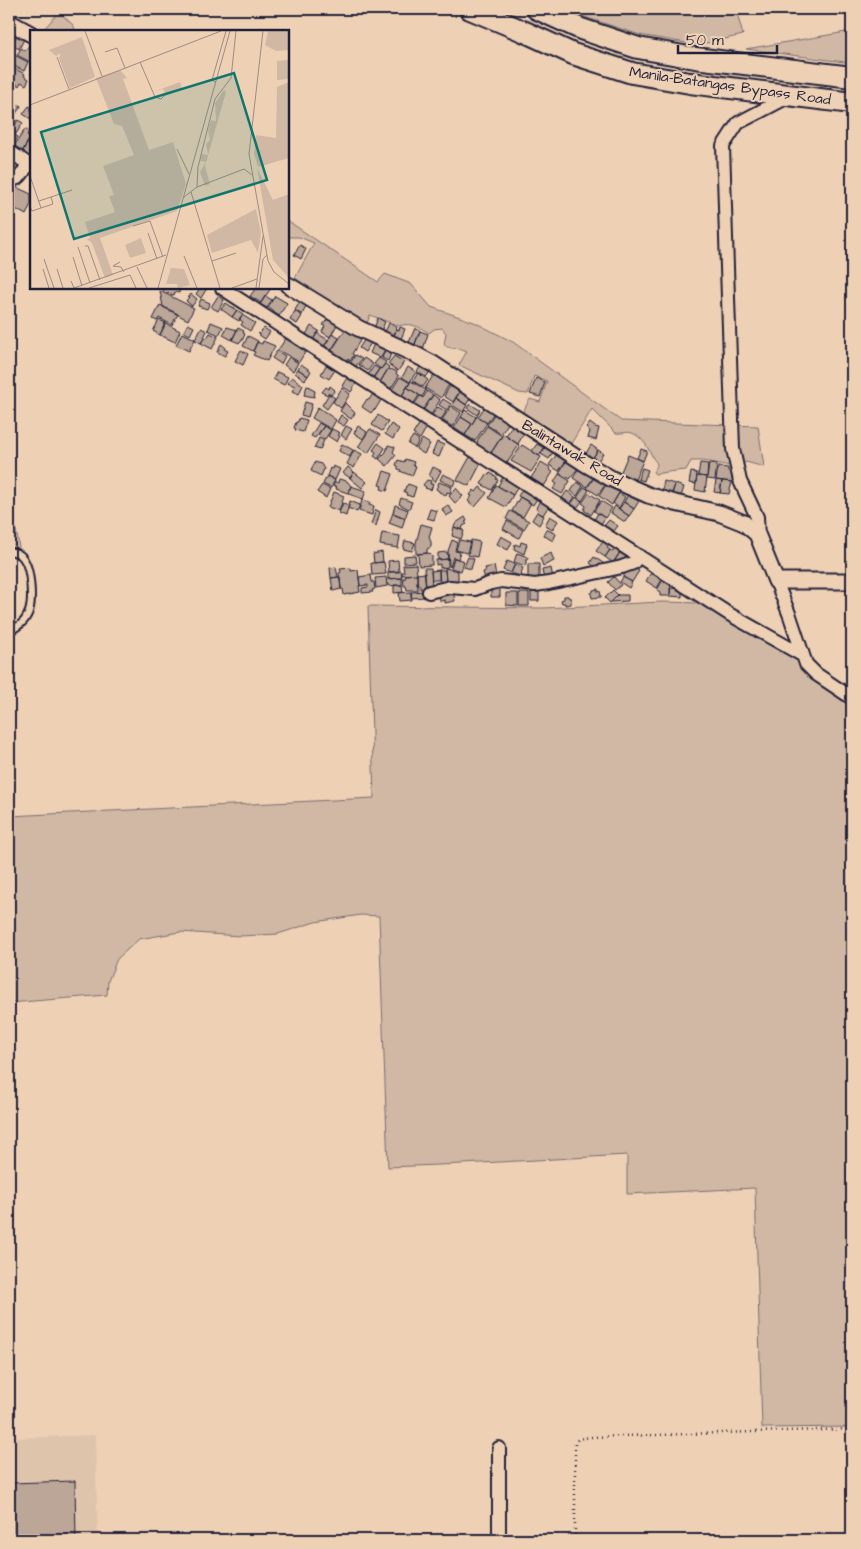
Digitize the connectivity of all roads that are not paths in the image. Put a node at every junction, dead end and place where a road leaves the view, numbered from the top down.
1 (470, 9) edge
2 (537, 9) edge
3 (9, 22) edge
4 (30, 33) edge
5 (820, 73) junction
6 (852, 77) edge
7 (792, 95) junction
8 (817, 98) junction
9 (852, 103) edge
10 (9, 151) edge
11 (30, 165) edge
12 (9, 178) edge
13 (289, 286) edge
14 (224, 289) edge
15 (758, 537) junction
16 (9, 551) edge
17 (639, 556) junction
18 (776, 581) junction
19 (852, 581) edge
20 (429, 592) dead end
21 (9, 631) edge
22 (802, 655) junction
23 (852, 698) edge
24 (499, 1448) dead end
25 (499, 1540) edge

1 - 7 highway, Manila-Batangas Bypass Road
2 - 5 highway, Manila-Batangas Bypass Road
3 - 4 street
5 - 6 highway, Manila-Batangas Bypass Road
5 - 8 highway
7 - 8 highway, Manila-Batangas Bypass Road
7 - 15 street
8 - 9 highway, Manila-Batangas Bypass Road
10 - 11 street
11 - 12 street
13 - 15 street, Balintawak Road
14 - 17 street
15 - 18 street, Balintawak Road
16 - 21 lane
17 - 20 street
17 - 22 street
18 - 19 street
18 - 22 street
22 - 23 street
24 - 25 street

